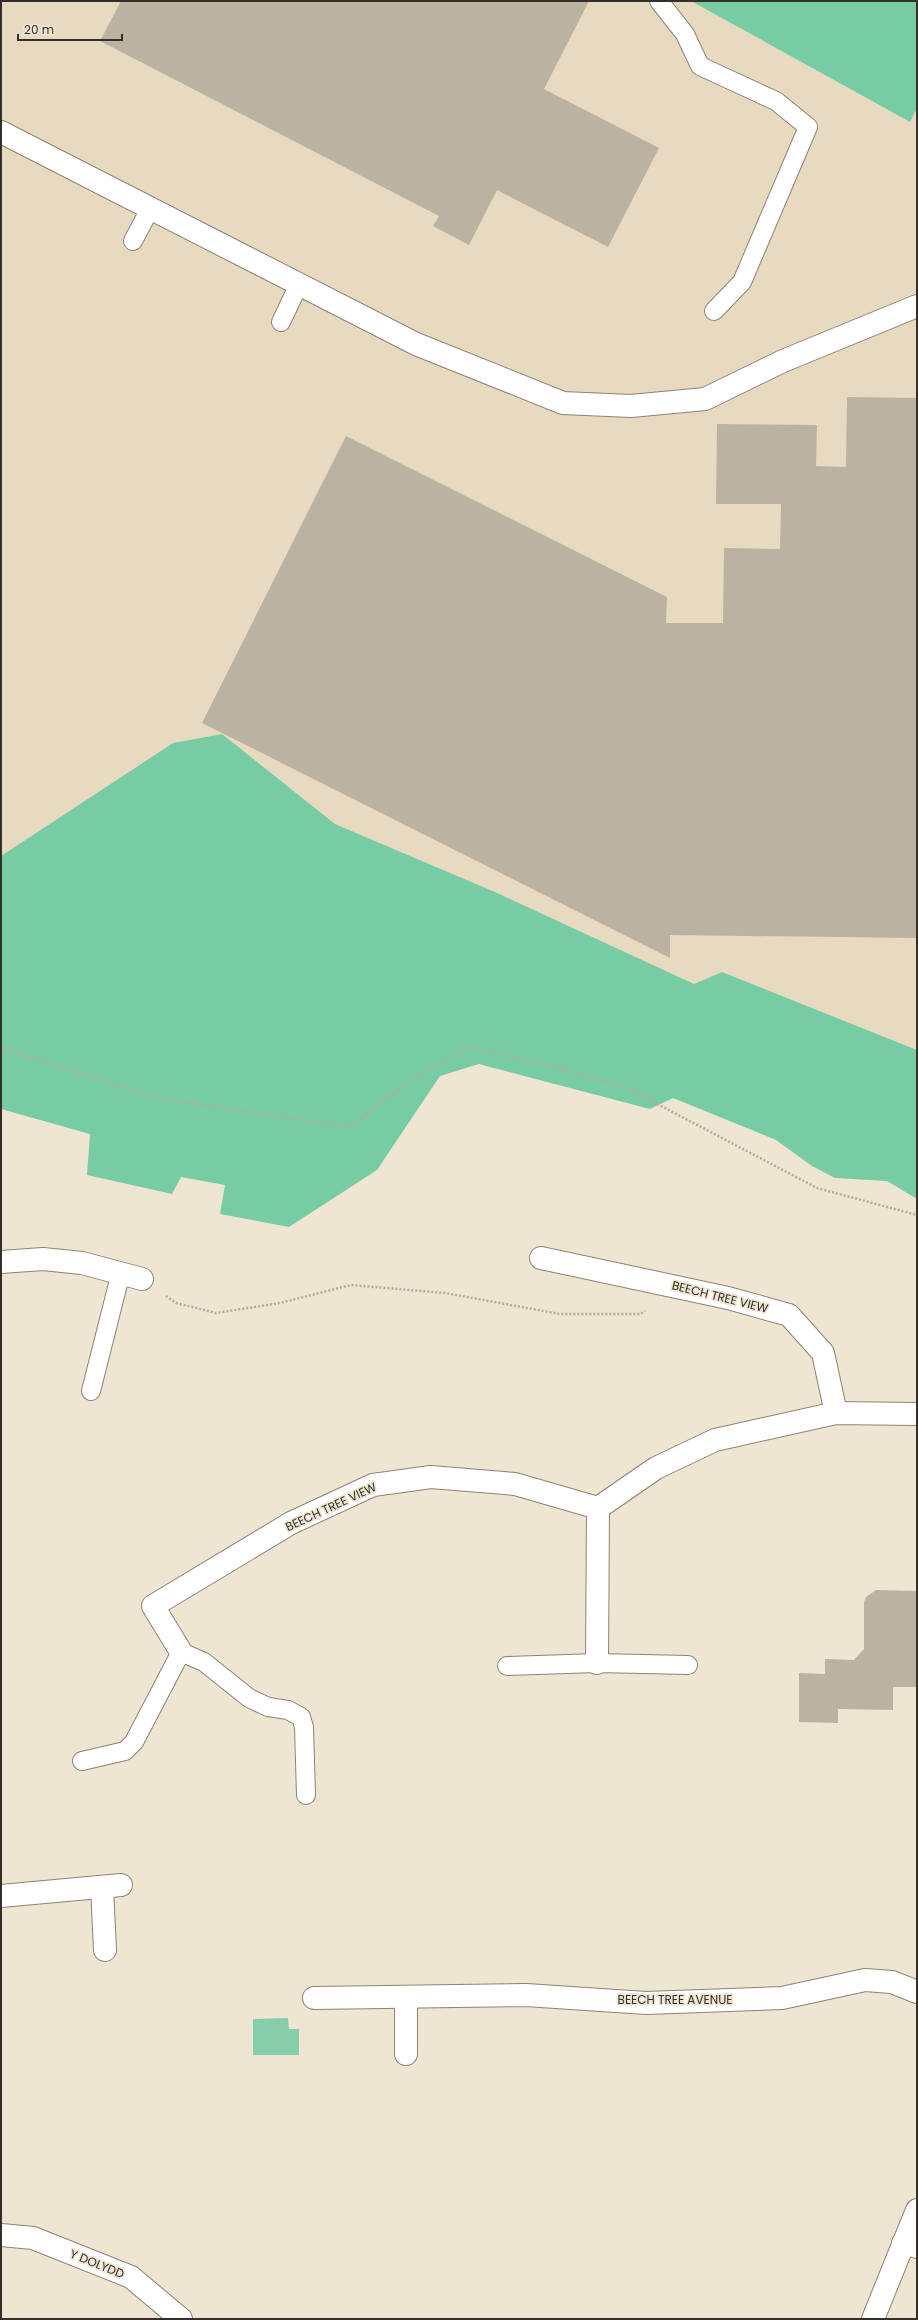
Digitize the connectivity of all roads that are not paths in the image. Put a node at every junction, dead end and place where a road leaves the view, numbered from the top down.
1 (659, 1) edge
2 (1, 132) edge
3 (151, 207) junction
4 (133, 241) dead end
5 (299, 284) junction
6 (917, 306) edge
7 (714, 311) dead end
8 (281, 322) dead end
9 (540, 1258) dead end
10 (1, 1262) edge
11 (121, 1272) junction
12 (142, 1278) road end
13 (91, 1391) dead end
14 (836, 1413) junction
15 (917, 1414) edge
16 (598, 1508) junction
17 (181, 1652) junction
18 (597, 1663) junction
19 (688, 1665) dead end
20 (507, 1666) dead end
21 (82, 1761) dead end
22 (306, 1795) dead end
23 (1, 1896) edge
24 (105, 1950) dead end
25 (917, 1992) edge
26 (406, 1997) junction
27 (314, 1998) dead end
28 (406, 2054) dead end
29 (917, 2210) edge
30 (1, 2235) edge
31 (910, 2245) edge
32 (181, 2319) edge
33 (873, 2319) edge

1 - 7 lane
2 - 3 street
3 - 4 lane
3 - 5 street
5 - 6 street
5 - 8 lane
9 - 14 street, BEECH TREE VIEW
10 - 11 street
11 - 12 street
11 - 13 lane
14 - 15 street
14 - 16 street
16 - 17 street, BEECH TREE VIEW
16 - 18 street
17 - 21 lane
17 - 22 lane
18 - 19 lane
18 - 20 lane
23 - 24 street
25 - 26 street, BEECH TREE AVENUE
26 - 27 street, BEECH TREE AVENUE
26 - 28 street
29 - 31 street
30 - 32 street, Y DOLYDD
31 - 33 street

